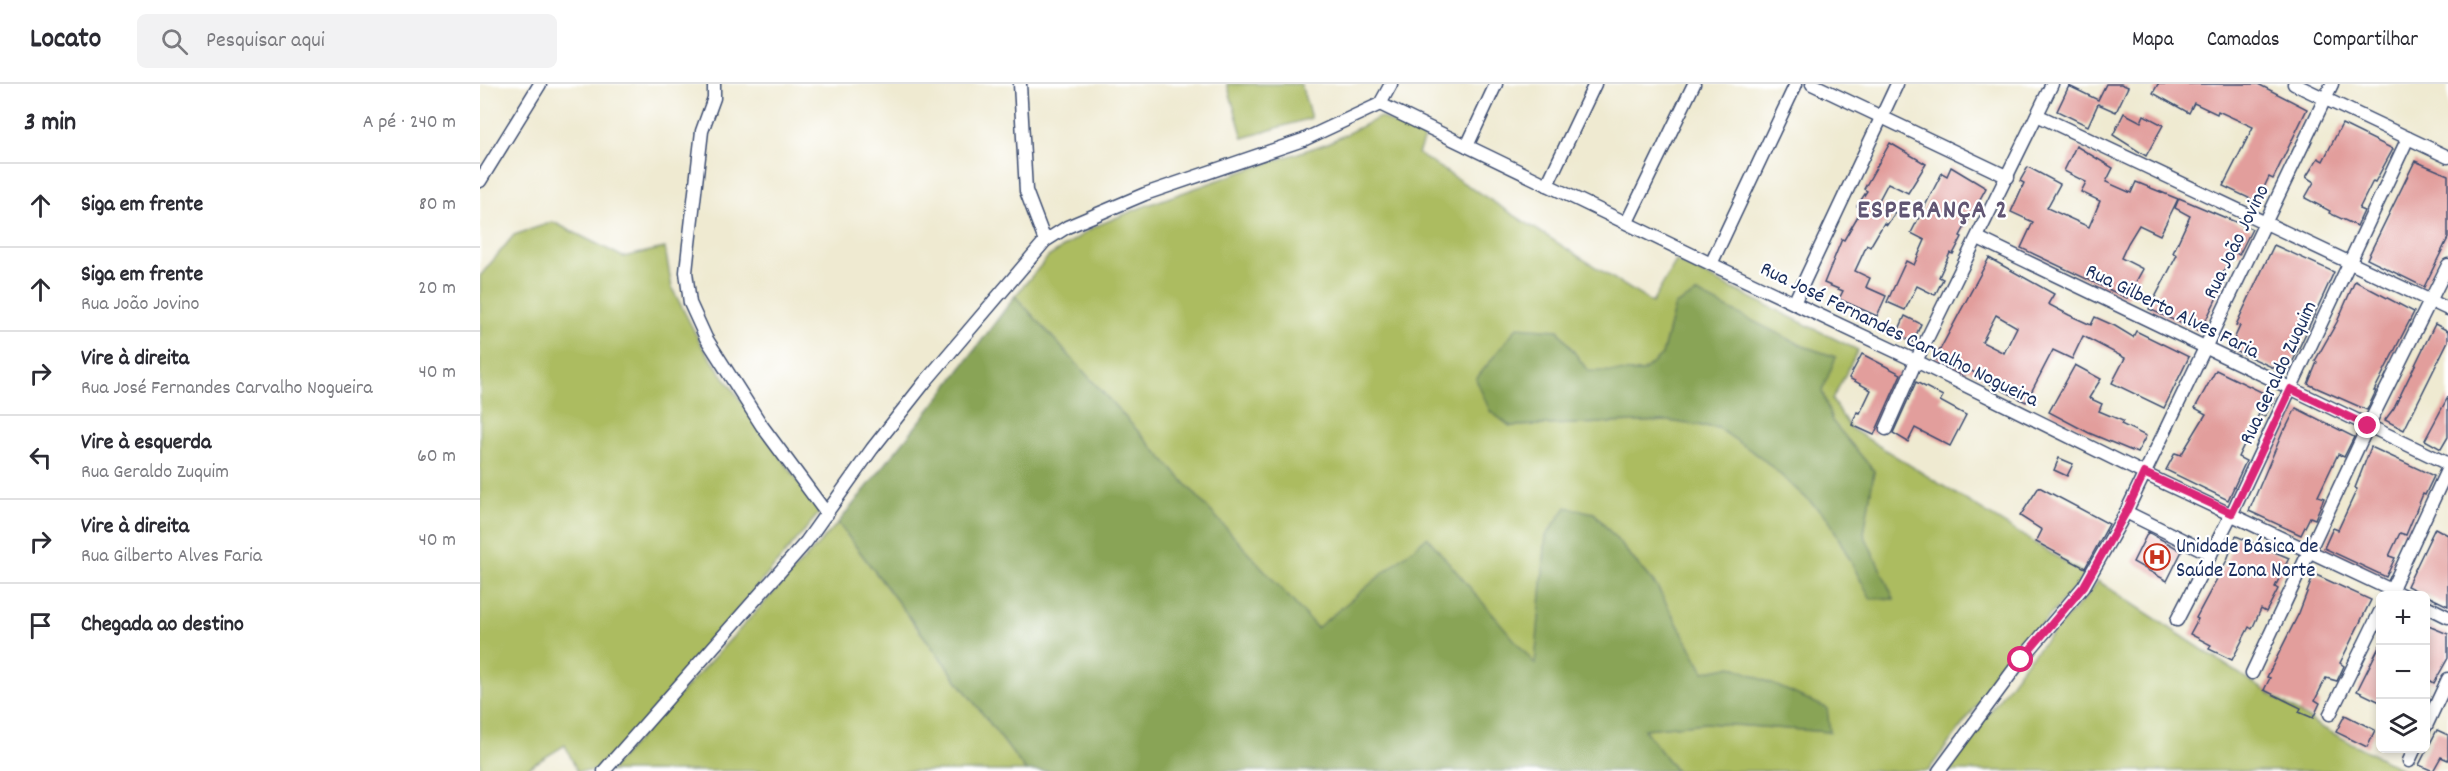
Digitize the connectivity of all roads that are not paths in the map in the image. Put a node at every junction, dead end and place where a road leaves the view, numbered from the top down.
1 (540, 84) edge
2 (714, 84) edge
3 (1020, 84) edge
4 (1390, 84) edge
5 (1496, 84) edge
6 (1595, 84) edge
7 (1694, 84) edge
8 (1796, 84) edge
9 (1812, 84) edge
10 (1897, 84) edge
11 (2052, 84) edge
12 (2294, 84) edge
13 (2332, 84) edge
14 (2325, 99) junction
15 (1380, 104) junction
16 (2037, 115) junction
17 (1881, 117) junction
18 (2408, 138) junction
19 (1467, 146) junction
20 (2448, 158) edge
21 (2008, 177) junction
22 (480, 181) edge
23 (1547, 185) junction
24 (1626, 222) junction
25 (2265, 223) junction
26 (1977, 238) junction
27 (1045, 241) junction
28 (2349, 262) junction
29 (1711, 264) junction
30 (2448, 265) edge
31 (2431, 301) junction
32 (1794, 303) junction
33 (2448, 309) edge
34 (2205, 346) junction
35 (1916, 361) junction
36 (2291, 389) junction
37 (2368, 426) junction
38 (1886, 429) dead end
39 (2448, 466) edge
40 (2144, 473) junction
41 (2126, 512) junction
42 (2232, 513) junction
43 (827, 514) junction
44 (2311, 551) junction
45 (2211, 554) junction
46 (2388, 591) edge
47 (2390, 591) edge
48 (2430, 608) edge
49 (2448, 617) edge
50 (2177, 620) dead end
51 (2376, 620) edge
52 (2252, 673) dead end
53 (2448, 679) edge
54 (2330, 714) dead end
55 (2430, 717) edge
56 (2413, 753) edge
57 (2409, 761) dead end
58 (604, 771) edge
59 (1939, 771) edge

1 - 22 street
2 - 43 street
3 - 27 street
4 - 15 street
5 - 19 street
6 - 23 street
7 - 24 street
8 - 29 street
9 - 17 street
10 - 17 street
11 - 16 street
12 - 14 street
13 - 14 street, Rua João Jovino
14 - 18 street
14 - 25 street, Rua João Jovino
15 - 19 street, Rua José Fernandes Carvalho Nogueira
15 - 27 street
16 - 21 street
16 - 25 street
17 - 21 street
17 - 32 street
18 - 20 street
18 - 28 street, Rua Geraldo Zuquim
19 - 23 street, Rua José Fernandes Carvalho Nogueira
21 - 26 street
23 - 24 street, Rua José Fernandes Carvalho Nogueira
24 - 29 street, Rua José Fernandes Carvalho Nogueira
25 - 28 street
25 - 34 street, Rua João Jovino
26 - 34 street, Rua Gilberto Alves Faria
26 - 35 street
27 - 43 street
28 - 31 street
28 - 36 street, Rua Geraldo Zuquim
29 - 32 street, Rua José Fernandes Carvalho Nogueira
30 - 31 street
31 - 33 street
31 - 37 street
32 - 35 street, Rua José Fernandes Carvalho Nogueira
34 - 36 street, Rua Gilberto Alves Faria
34 - 40 street, Rua João Jovino
35 - 38 street
35 - 40 street, Rua José Fernandes Carvalho Nogueira
36 - 37 street, Rua Gilberto Alves Faria
36 - 42 street, Rua Geraldo Zuquim
37 - 39 street, Rua Gilberto Alves Faria
37 - 44 street
39 - 47 street
40 - 41 street, Rua João Jovino
40 - 42 street, Rua José Fernandes Carvalho Nogueira
41 - 45 street
41 - 59 street, Rua João Jovino
42 - 44 street, Rua José Fernandes Carvalho Nogueira
42 - 45 street, Rua Geraldo Zuquim
43 - 58 street
44 - 46 street, Rua José Fernandes Carvalho Nogueira
44 - 52 street
45 - 50 street, Rua Geraldo Zuquim
48 - 49 street
51 - 54 street
53 - 55 street
56 - 57 street

